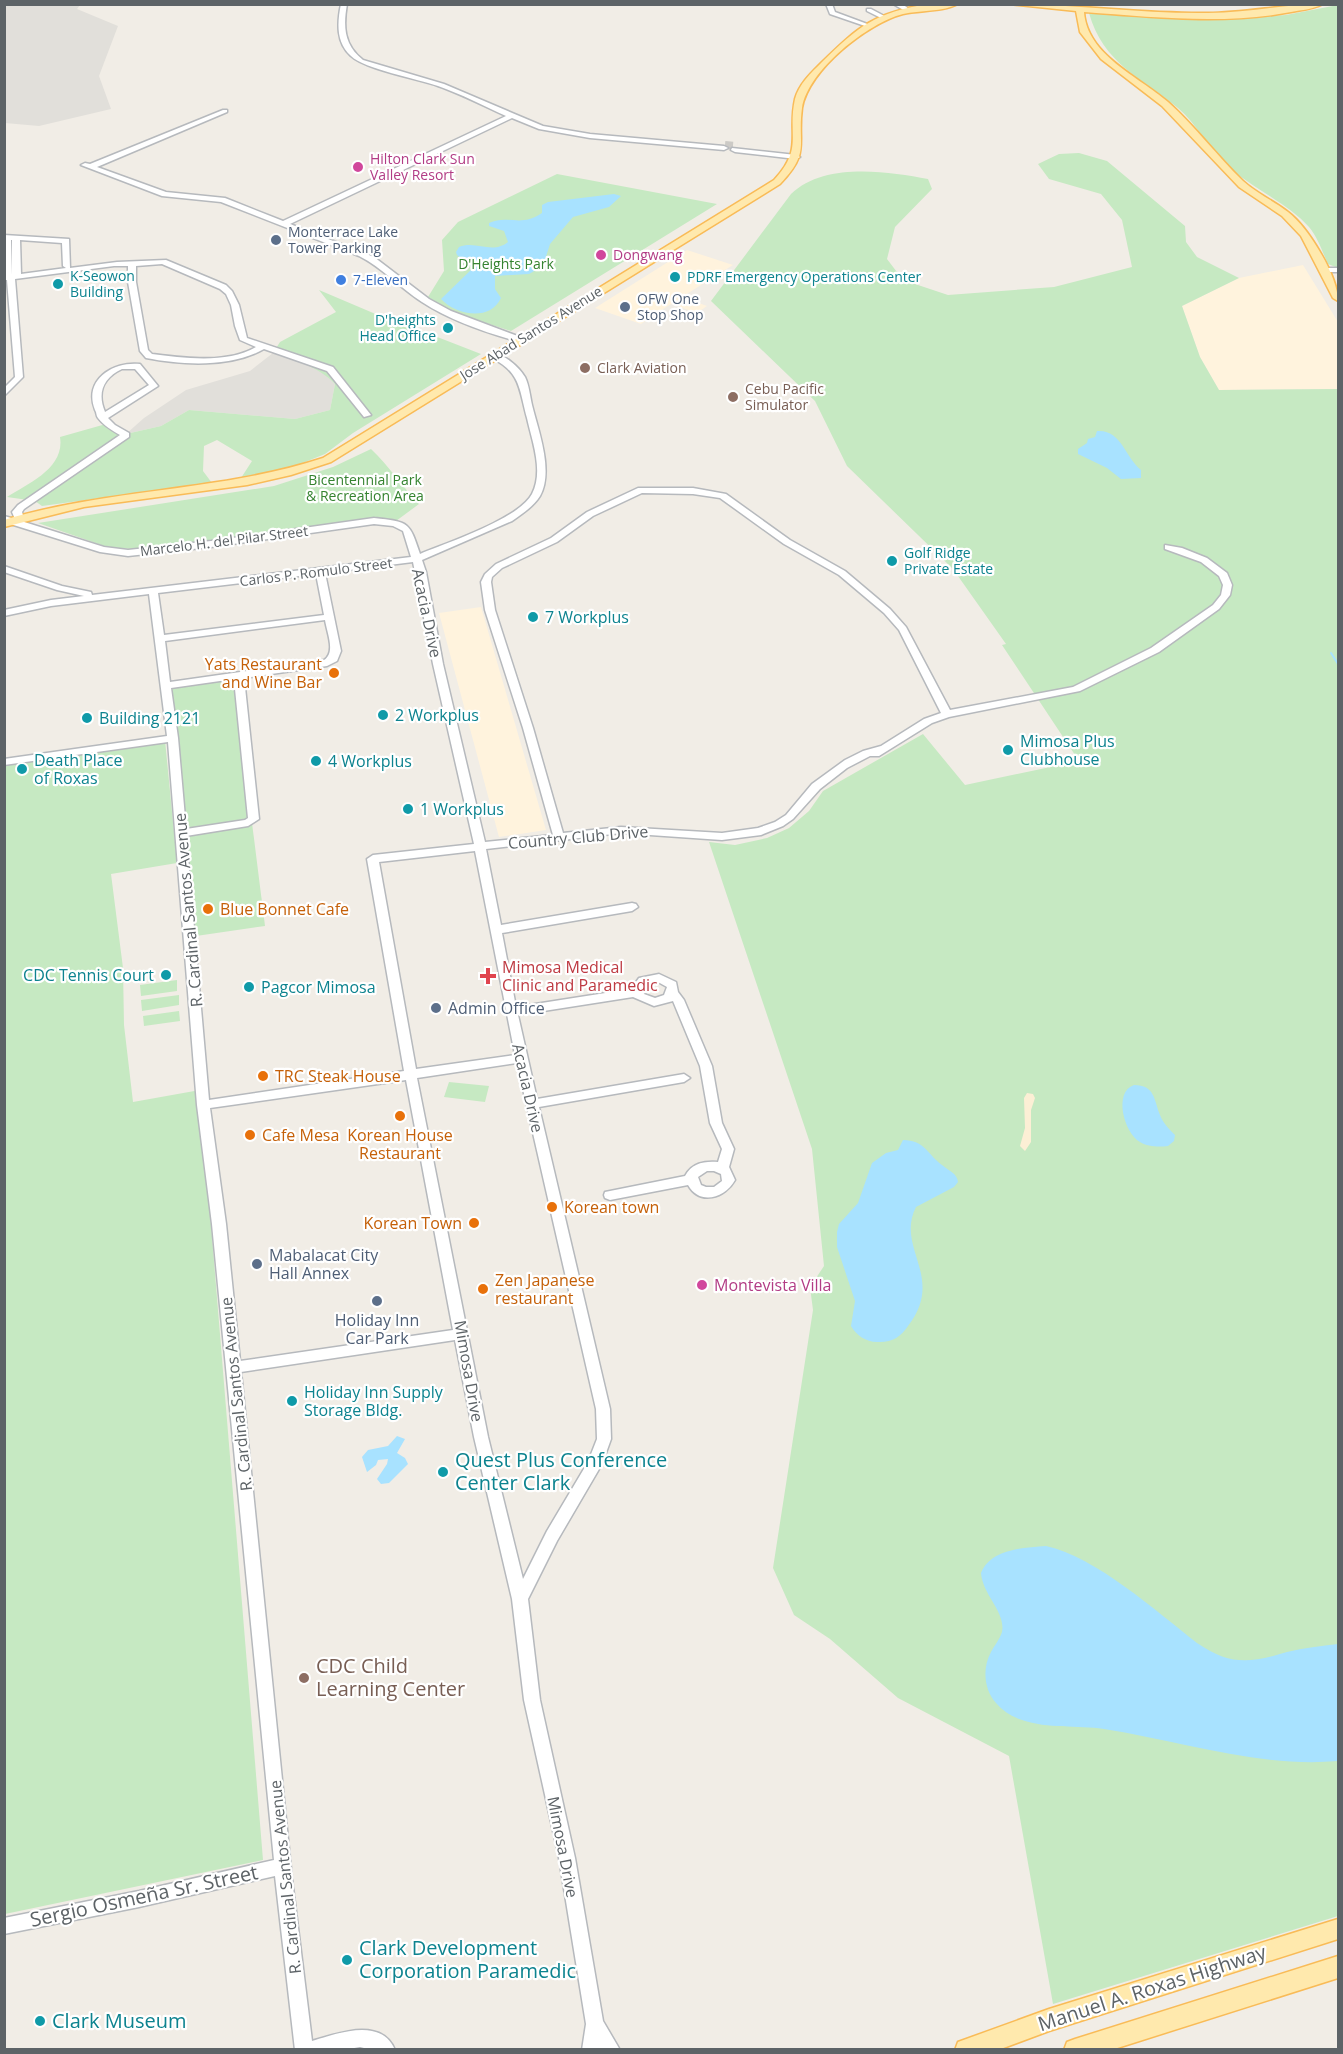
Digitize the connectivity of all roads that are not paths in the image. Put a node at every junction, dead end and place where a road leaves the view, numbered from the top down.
1 (344, 4) edge
2 (829, 4) edge
3 (896, 4) edge
4 (954, 4) edge
5 (1013, 4) edge
6 (1319, 4) edge
7 (927, 6) edge
8 (1081, 6) edge
9 (869, 10) dead end
10 (909, 11) junction
11 (885, 18) junction
12 (867, 25) junction
13 (225, 111) dead end
14 (511, 116) junction
15 (725, 147) tunnel mouth
16 (736, 148) tunnel mouth
17 (797, 155) junction
18 (280, 223) junction
19 (6, 237) edge
20 (16, 239) junction
21 (132, 264) junction
22 (67, 266) dead end
23 (1324, 270) junction
24 (1338, 270) edge
25 (10, 277) edge
26 (1338, 298) edge
27 (520, 340) junction
28 (262, 347) junction
29 (495, 356) junction
30 (17, 358) junction
31 (4, 360) edge
32 (4, 394) edge
33 (102, 418) junction
34 (385, 424) junction
35 (10, 521) edge
36 (1168, 547) dead end
37 (416, 559) junction
38 (4, 569) edge
39 (320, 572) junction
40 (153, 591) junction
41 (104, 596) junction
42 (4, 614) edge
43 (329, 617) junction
44 (159, 639) junction
45 (239, 677) junction
46 (166, 686) junction
47 (947, 714) junction
48 (173, 738) junction
49 (4, 762) edge
50 (182, 833) junction
51 (559, 837) junction
52 (480, 846) junction
53 (373, 859) joint
54 (632, 907) dead end
55 (495, 930) junction
56 (637, 992) junction
57 (673, 993) junction
58 (511, 1012) junction
59 (522, 1058) junction
60 (411, 1076) junction
61 (684, 1078) dead end
62 (532, 1104) junction
63 (203, 1105) junction
64 (722, 1168) junction
65 (692, 1180) junction
66 (610, 1195) dead end
67 (462, 1334) junction
68 (233, 1368) junction
69 (520, 1599) junction
70 (283, 1866) junction
71 (4, 1926) edge
72 (1338, 1929) edge
73 (1338, 1967) edge
74 (595, 2024) junction
75 (304, 2049) edge
76 (310, 2049) edge
77 (386, 2049) edge
78 (591, 2049) edge
79 (611, 2049) edge
80 (966, 2049) edge
81 (1075, 2049) edge

1 - 14 street
2 - 12 street
3 - 10 street
4 - 7 main road
5 - 8 main road
6 - 8 main road
7 - 10 main road
8 - 23 main road
9 - 11 street
10 - 11 main road
11 - 12 main road
12 - 17 main road
13 - 18 street
14 - 15 street
14 - 18 street
16 - 17 street
17 - 27 main road, Jose Abad Santos Avenue
18 - 27 street
19 - 20 street
19 - 25 street
20 - 22 street
20 - 25 street
21 - 25 street
21 - 28 street
21 - 28 street
23 - 24 street
23 - 26 main road
25 - 30 street
27 - 29 main road, Jose Abad Santos Avenue
28 - 34 street
29 - 34 main road, Jose Abad Santos Avenue
29 - 37 street, Carlos P. Romulo Street
30 - 31 street
30 - 32 street
33 - 33 street
33 - 35 street
34 - 35 main road, Jose Abad Santos Avenue
35 - 37 street, Marcelo H. del Pilar Street
36 - 47 street, Country Club Drive
37 - 39 street, Carlos P. Romulo Street
37 - 52 street, Acacia Drive
38 - 41 street, Carlos P. Romulo Street
39 - 40 street, Carlos P. Romulo Street
39 - 43 street
40 - 41 street, Carlos P. Romulo Street
40 - 44 street, R. Cardinal Santos Avenue
41 - 42 street, Carlos P. Romulo Street
43 - 44 street
43 - 45 street
44 - 46 street, R. Cardinal Santos Avenue
45 - 46 street
45 - 50 street
46 - 48 street, R. Cardinal Santos Avenue
47 - 51 street, Country Club Drive
47 - 51 street
48 - 49 street
48 - 50 street, R. Cardinal Santos Avenue
50 - 63 street, R. Cardinal Santos Avenue
51 - 52 street, Country Club Drive
52 - 53 street, Country Club Drive
52 - 55 street, Acacia Drive
53 - 60 street, Mimosa Drive
54 - 55 street
55 - 58 street, Acacia Drive
56 - 57 street
56 - 57 street
56 - 58 street
57 - 64 street
58 - 59 street, Acacia Drive
59 - 60 street
59 - 62 street, Acacia Drive
60 - 63 street
60 - 67 street, Mimosa Drive
61 - 62 street
62 - 69 street, Acacia Drive
63 - 68 street, R. Cardinal Santos Avenue
64 - 65 street
64 - 65 street
65 - 66 street
67 - 68 street
67 - 69 street, Mimosa Drive
68 - 70 street, R. Cardinal Santos Avenue
69 - 74 street, Mimosa Drive
70 - 71 street, Sergio Osmeña Sr. Street
70 - 75 street, R. Cardinal Santos Avenue
72 - 80 main road, Manuel A. Roxas Highway
73 - 81 main road, Manuel A. Roxas Highway
74 - 78 street, Mimosa Drive
74 - 79 street, Mimosa Drive
76 - 77 street

